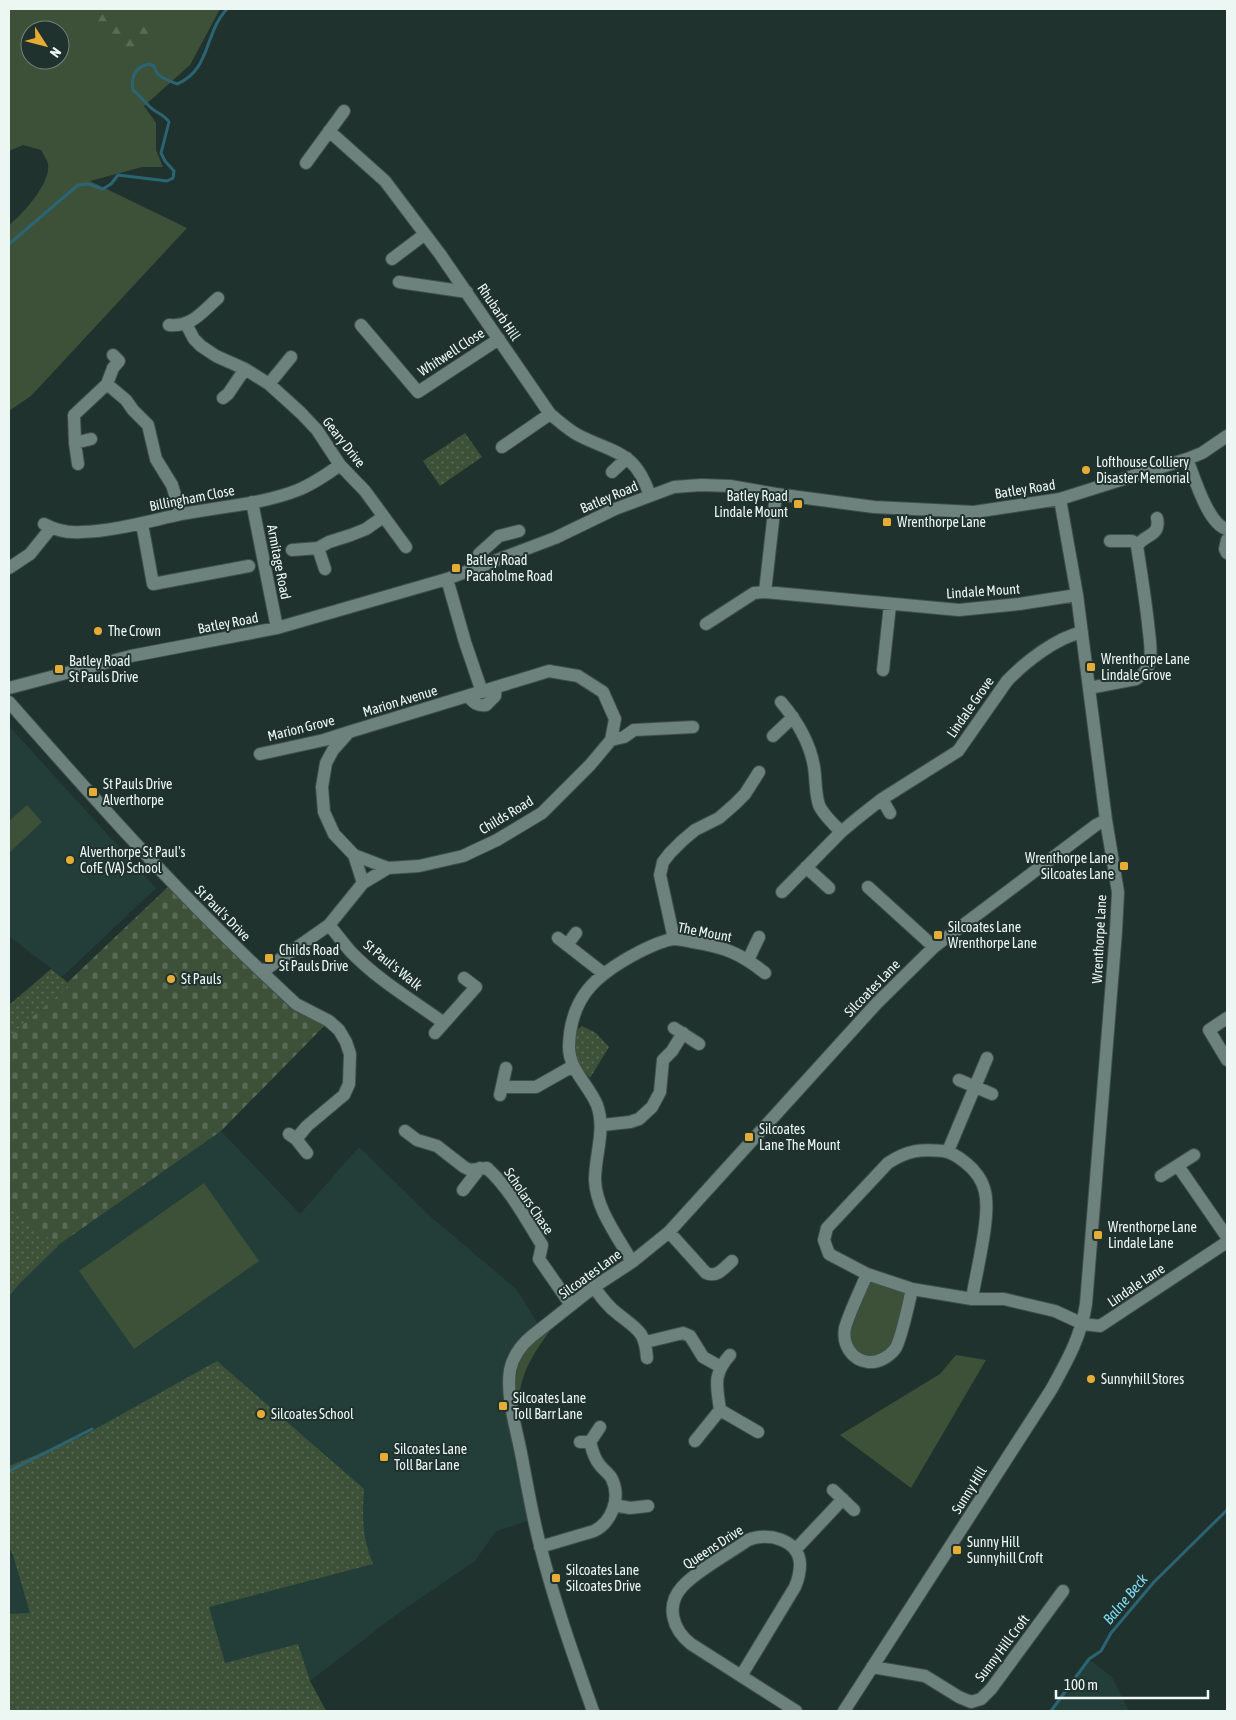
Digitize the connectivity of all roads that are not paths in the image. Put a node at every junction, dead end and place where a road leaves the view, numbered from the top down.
1 (344, 111) dead end
2 (329, 131) junction
3 (306, 163) dead end
4 (425, 234) junction
5 (392, 259) dead end
6 (399, 282) dead end
7 (467, 292) junction
8 (218, 298) dead end
9 (186, 324) junction
10 (168, 325) dead end
11 (361, 325) dead end
12 (499, 339) junction
13 (113, 355) dead end
14 (291, 357) dead end
15 (245, 369) junction
16 (107, 384) junction
17 (269, 384) junction
18 (222, 398) dead end
19 (550, 414) junction
20 (1227, 436) edge
21 (91, 439) dead end
22 (75, 443) junction
23 (502, 446) dead end
24 (627, 458) junction
25 (1187, 459) junction
26 (78, 464) dead end
27 (340, 465) junction
28 (612, 472) dead end
29 (776, 494) junction
30 (650, 496) junction
31 (1060, 499) junction
32 (252, 502) junction
33 (182, 514) junction
34 (383, 517) junction
35 (1157, 518) dead end
36 (142, 524) junction
37 (1227, 529) edge
38 (519, 531) dead end
39 (1110, 542) dead end
40 (1138, 544) junction
41 (406, 547) dead end
42 (318, 548) junction
43 (292, 550) dead end
44 (249, 566) dead end
45 (482, 566) junction
46 (9, 568) edge
47 (325, 570) dead end
48 (447, 579) junction
49 (765, 592) junction
50 (1077, 595) junction
51 (890, 605) junction
52 (703, 626) dead end
53 (278, 628) junction
54 (1082, 632) junction
55 (882, 672) dead end
56 (9, 688) edge
57 (496, 688) junction
58 (1088, 688) junction
59 (482, 692) junction
60 (468, 696) junction
61 (9, 702) edge
62 (781, 702) dead end
63 (793, 717) junction
64 (616, 719) junction
65 (693, 728) dead end
66 (634, 730) junction
67 (349, 732) junction
68 (773, 736) dead end
69 (324, 740) junction
70 (611, 740) junction
71 (333, 750) junction
72 (260, 754) dead end
73 (754, 774) dead end
74 (882, 799) junction
75 (890, 813) dead end
76 (1106, 820) junction
77 (841, 832) junction
78 (354, 855) junction
79 (806, 867) junction
80 (388, 868) junction
81 (363, 883) junction
82 (868, 887) dead end
83 (829, 888) dead end
84 (782, 892) dead end
85 (329, 924) junction
86 (576, 933) dead end
87 (759, 937) dead end
88 (674, 939) junction
89 (934, 947) junction
90 (748, 960) junction
91 (262, 972) junction
92 (603, 973) junction
93 (765, 973) dead end
94 (464, 978) dead end
95 (1227, 1018) edge
96 (444, 1022) junction
97 (435, 1034) dead end
98 (699, 1044) dead end
99 (988, 1058) dead end
100 (1227, 1060) edge
101 (572, 1066) junction
102 (506, 1068) dead end
103 (960, 1080) dead end
104 (976, 1086) junction
105 (992, 1094) dead end
106 (602, 1125) junction
107 (405, 1131) dead end
108 (948, 1152) junction
109 (307, 1153) dead end
110 (1194, 1155) dead end
111 (484, 1166) junction
112 (1178, 1166) junction
113 (1161, 1176) dead end
114 (463, 1190) dead end
115 (669, 1232) junction
116 (1227, 1237) edge
117 (1227, 1242) edge
118 (732, 1261) dead end
119 (632, 1262) junction
120 (867, 1274) junction
121 (594, 1287) junction
122 (912, 1289) junction
123 (972, 1299) junction
124 (571, 1305) junction
125 (1083, 1324) junction
126 (646, 1342) junction
127 (730, 1355) dead end
128 (647, 1358) dead end
129 (719, 1366) junction
130 (720, 1410) junction
131 (600, 1427) dead end
132 (758, 1432) dead end
133 (695, 1442) dead end
134 (832, 1490) dead end
135 (843, 1499) junction
136 (614, 1505) junction
137 (648, 1506) dead end
138 (854, 1510) dead end
139 (540, 1547) junction
140 (795, 1550) junction
141 (1063, 1591) dead end
142 (872, 1667) junction
143 (741, 1676) junction
144 (594, 1711) edge
145 (796, 1711) edge
146 (844, 1711) edge

1 - 2 street
2 - 3 street
2 - 4 street, Rhubarb Hill
4 - 5 street
4 - 7 street, Rhubarb Hill
6 - 7 street
7 - 12 street, Rhubarb Hill
8 - 9 street
9 - 10 street
9 - 15 street, Geary Drive
11 - 12 street, Whitwell Close
12 - 19 street, Rhubarb Hill
13 - 16 street
14 - 17 street
15 - 17 street, Geary Drive
15 - 18 street
16 - 22 street
16 - 33 street
17 - 27 street, Geary Drive
19 - 23 street
19 - 24 street, Rhubarb Hill
20 - 25 street, Batley Road
21 - 22 street
22 - 26 street
24 - 28 street
24 - 30 street, Rhubarb Hill
25 - 31 street, Batley Road
25 - 37 street
27 - 32 street, Billingham Close
27 - 34 street, Geary Drive
29 - 30 street, Batley Road
29 - 31 street, Batley Road
29 - 49 street
30 - 45 street, Batley Road
31 - 50 street, Wrenthorpe Lane
32 - 33 street, Billingham Close
32 - 53 street, Armitage Road
33 - 36 street, Billingham Close
34 - 41 street, Geary Drive
34 - 42 street
35 - 40 street
36 - 44 street
36 - 46 street, Billingham Close
38 - 45 street
39 - 40 street
40 - 58 street
42 - 43 street
42 - 47 street
45 - 48 street, Batley Road
48 - 53 street, Batley Road
48 - 59 street
49 - 51 street, Lindale Mount
49 - 52 street, Lindale Mount
50 - 51 street, Lindale Mount
50 - 54 street, Wrenthorpe Lane
51 - 55 street
53 - 56 street, Batley Road
54 - 58 street, Wrenthorpe Lane
54 - 74 street, Lindale Grove
57 - 59 street, Marion Avenue
57 - 60 street
57 - 64 street, Marion Avenue
58 - 76 street, Wrenthorpe Lane
59 - 60 street, Marion Avenue
60 - 67 street, Marion Avenue
61 - 91 street, St Paul's Drive
62 - 63 street
63 - 68 street
63 - 77 street
64 - 66 street
64 - 70 street
65 - 66 street, Childs Road
66 - 70 street, Childs Road
67 - 69 street, Marion Grove
67 - 71 street, Marion Avenue
69 - 71 street
69 - 72 street, Marion Grove
70 - 80 street, Childs Road
71 - 78 street, Marion Avenue
73 - 88 street
74 - 75 street
74 - 77 street, Lindale Grove
76 - 89 street, Silcoates Lane
76 - 125 street, Wrenthorpe Lane
77 - 79 street, Lindale Grove
78 - 80 street, Marion Avenue
78 - 81 street, Marion Avenue
79 - 83 street
79 - 84 street, Lindale Grove
80 - 81 street, Childs Road
81 - 85 street, Childs Road
82 - 89 street
85 - 91 street
85 - 96 street, St Paul's Walk
86 - 92 street
87 - 90 street
88 - 90 street, The Mount
88 - 92 street, The Mount
89 - 115 street, Silcoates Lane
90 - 93 street, The Mount
91 - 109 street, St Paul's Drive
92 - 101 street, The Mount
94 - 96 street
95 - 100 street
96 - 97 street
98 - 106 street
99 - 104 street
101 - 102 street
101 - 106 street
103 - 104 street
104 - 105 street
104 - 108 street
106 - 119 street
107 - 111 street, Scholars Chase
108 - 120 street
108 - 123 street
110 - 112 street
111 - 114 street
111 - 124 street, Scholars Chase
112 - 113 street
112 - 116 street
115 - 118 street
115 - 119 street, Silcoates Lane
117 - 125 street, Lindale Lane
119 - 121 street, Silcoates Lane
120 - 122 street
120 - 122 street
121 - 124 street, Silcoates Lane
121 - 126 street
122 - 123 street
123 - 125 street
124 - 139 street, Silcoates Lane
125 - 142 street, Sunny Hill
126 - 128 street
126 - 129 street
127 - 129 street
129 - 130 street
130 - 132 street
130 - 133 street
131 - 136 street
134 - 135 street
135 - 138 street
135 - 140 street
136 - 137 street
136 - 139 street
139 - 144 street, Silcoates Lane
140 - 143 street
140 - 143 street, Queens Drive
141 - 142 street, Sunny Hill Croft
142 - 146 street
143 - 145 street, Queens Drive

